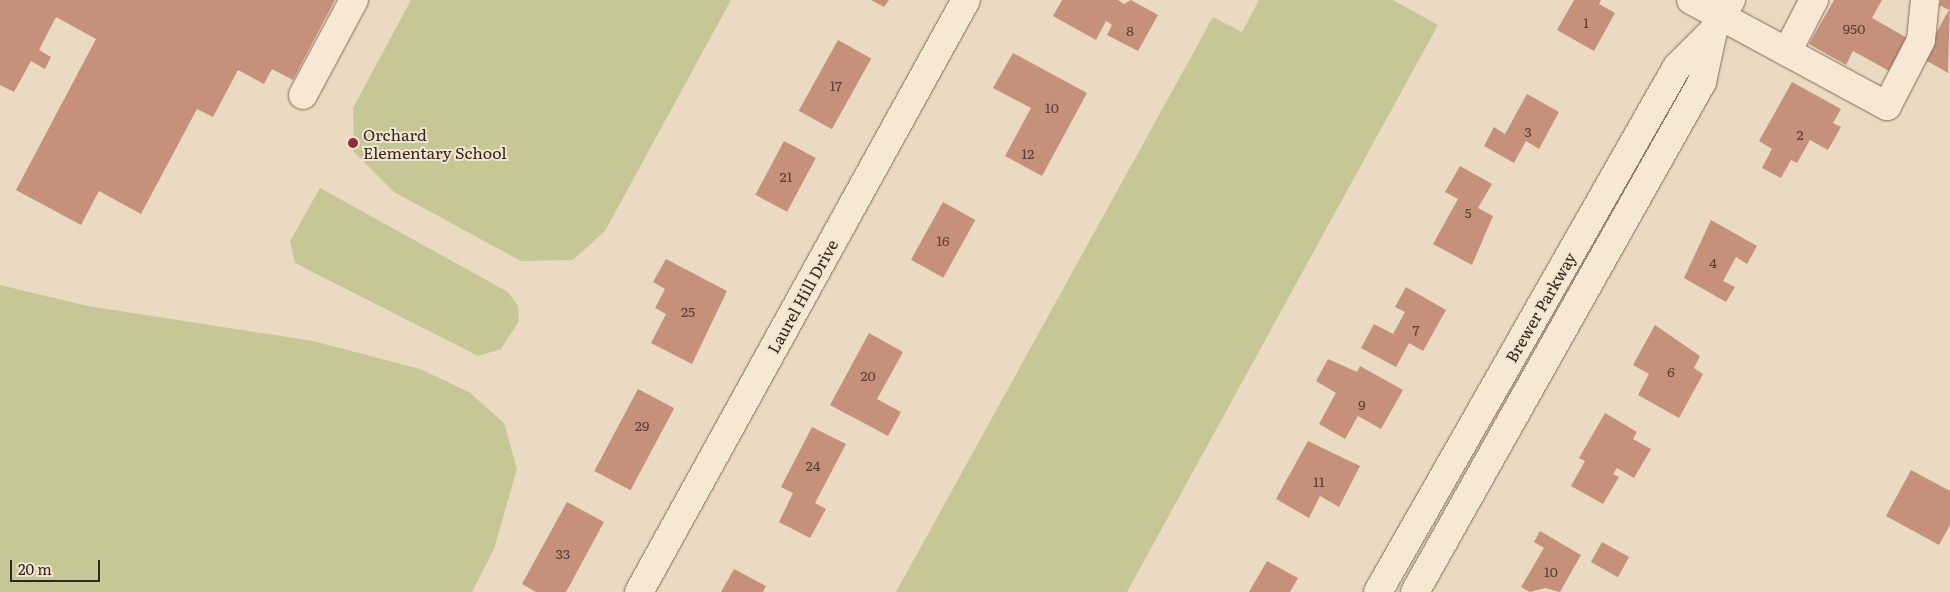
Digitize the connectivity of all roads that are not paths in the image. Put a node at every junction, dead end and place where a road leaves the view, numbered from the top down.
1 (354, 0) edge
2 (966, 0) edge
3 (1691, 0) edge
4 (1814, 0) edge
5 (1924, 0) edge
6 (1722, 16) edge
7 (1787, 52) junction
8 (303, 95) dead end
9 (639, 592) edge
10 (1378, 592) edge
11 (1415, 592) edge

1 - 8 street
2 - 9 street, Laurel Hill Drive
3 - 6 street
4 - 7 street
5 - 7 street
6 - 7 street
6 - 10 street, Brewer Parkway
6 - 11 street, Brewer Parkway

